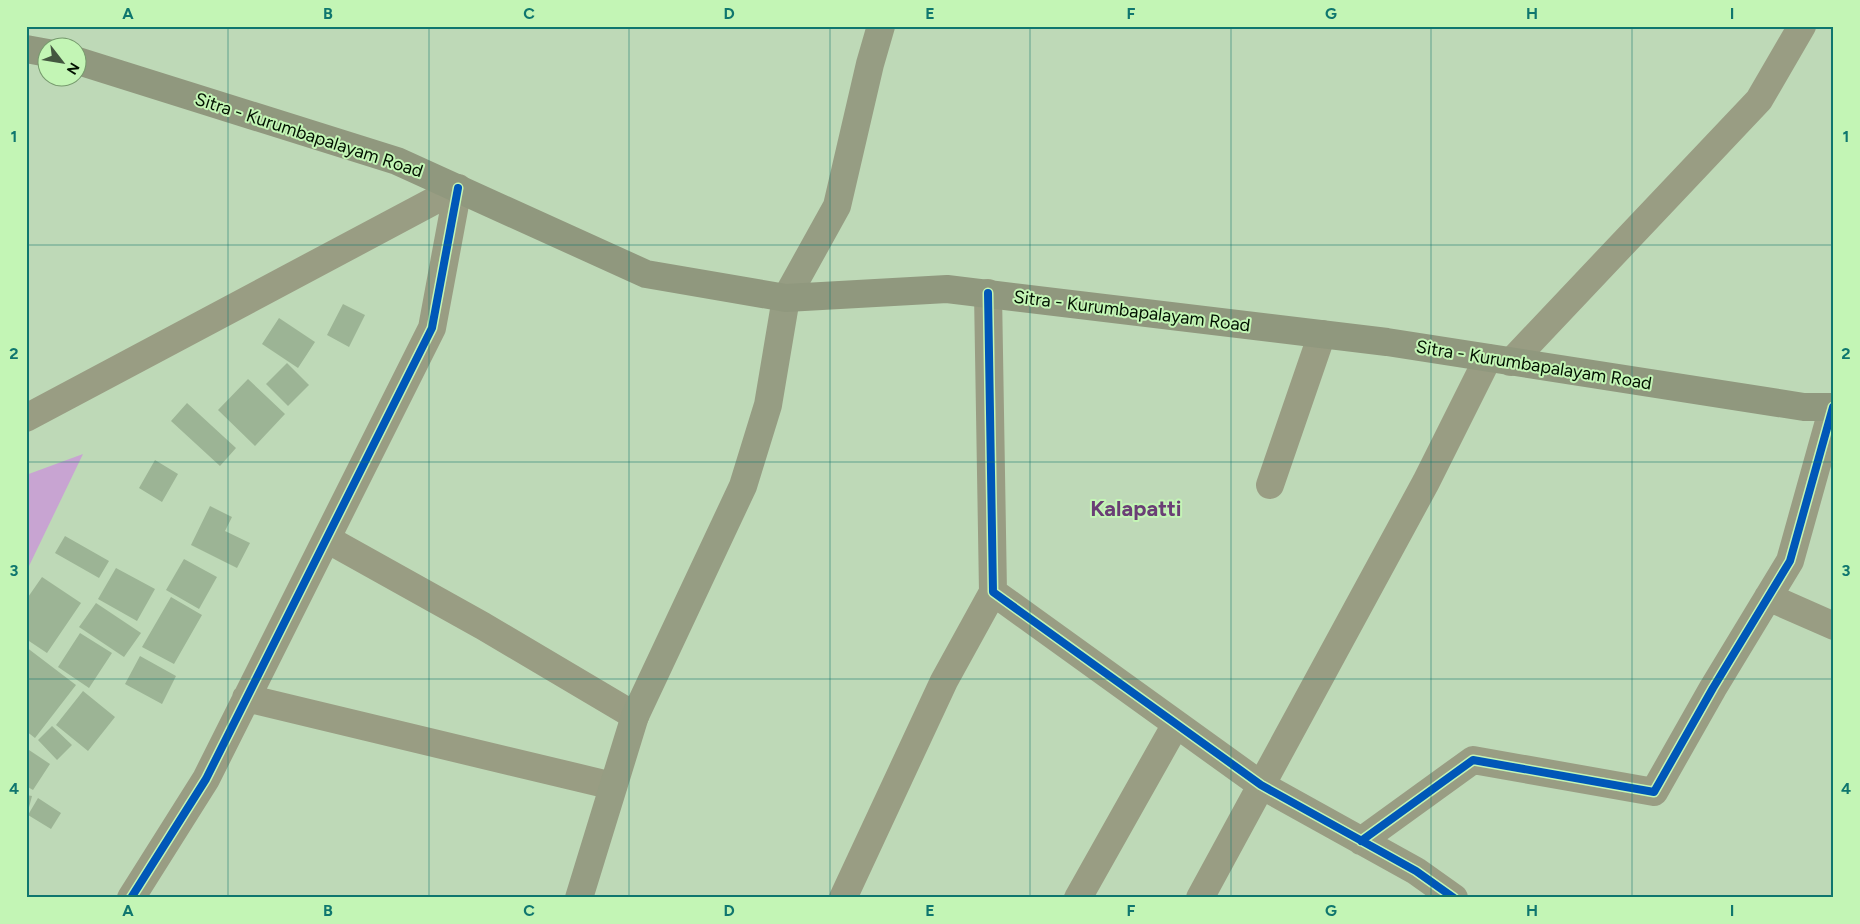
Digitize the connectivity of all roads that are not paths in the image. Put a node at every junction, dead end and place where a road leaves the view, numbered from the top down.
1 (881, 26) edge
2 (1802, 26) edge
3 (88, 64) edge
4 (458, 188) junction
5 (988, 293) junction
6 (786, 298) junction
7 (1322, 334) junction
8 (1500, 360) junction
9 (1834, 407) edge
10 (26, 418) edge
11 (1270, 486) dead end
12 (327, 539) junction
13 (993, 592) junction
14 (1768, 598) junction
15 (1834, 626) edge
16 (246, 698) junction
17 (634, 716) junction
18 (1176, 724) junction
19 (1261, 785) junction
20 (613, 786) junction
21 (1361, 841) junction
22 (131, 898) edge
23 (579, 898) edge
24 (843, 898) edge
25 (1078, 898) edge
26 (1200, 898) edge
27 (1454, 898) edge

1 - 6 main road
2 - 8 street
3 - 4 main road, Sitra - Kurumbapalayam Road
4 - 6 main road, Sitra - Kurumbapalayam Road
4 - 10 street
4 - 12 street
5 - 6 main road, Sitra - Kurumbapalayam Road
5 - 7 main road, Sitra - Kurumbapalayam Road
5 - 13 street
6 - 17 main road
7 - 8 main road, Sitra - Kurumbapalayam Road
7 - 11 street
8 - 9 main road, Sitra - Kurumbapalayam Road
8 - 19 street
9 - 14 street
12 - 16 street
12 - 17 street
13 - 18 street
13 - 24 street
14 - 15 street
14 - 21 street
16 - 20 street
16 - 22 street
17 - 20 main road
18 - 19 street
18 - 25 street
19 - 21 street
19 - 26 street
20 - 23 main road
21 - 27 street

